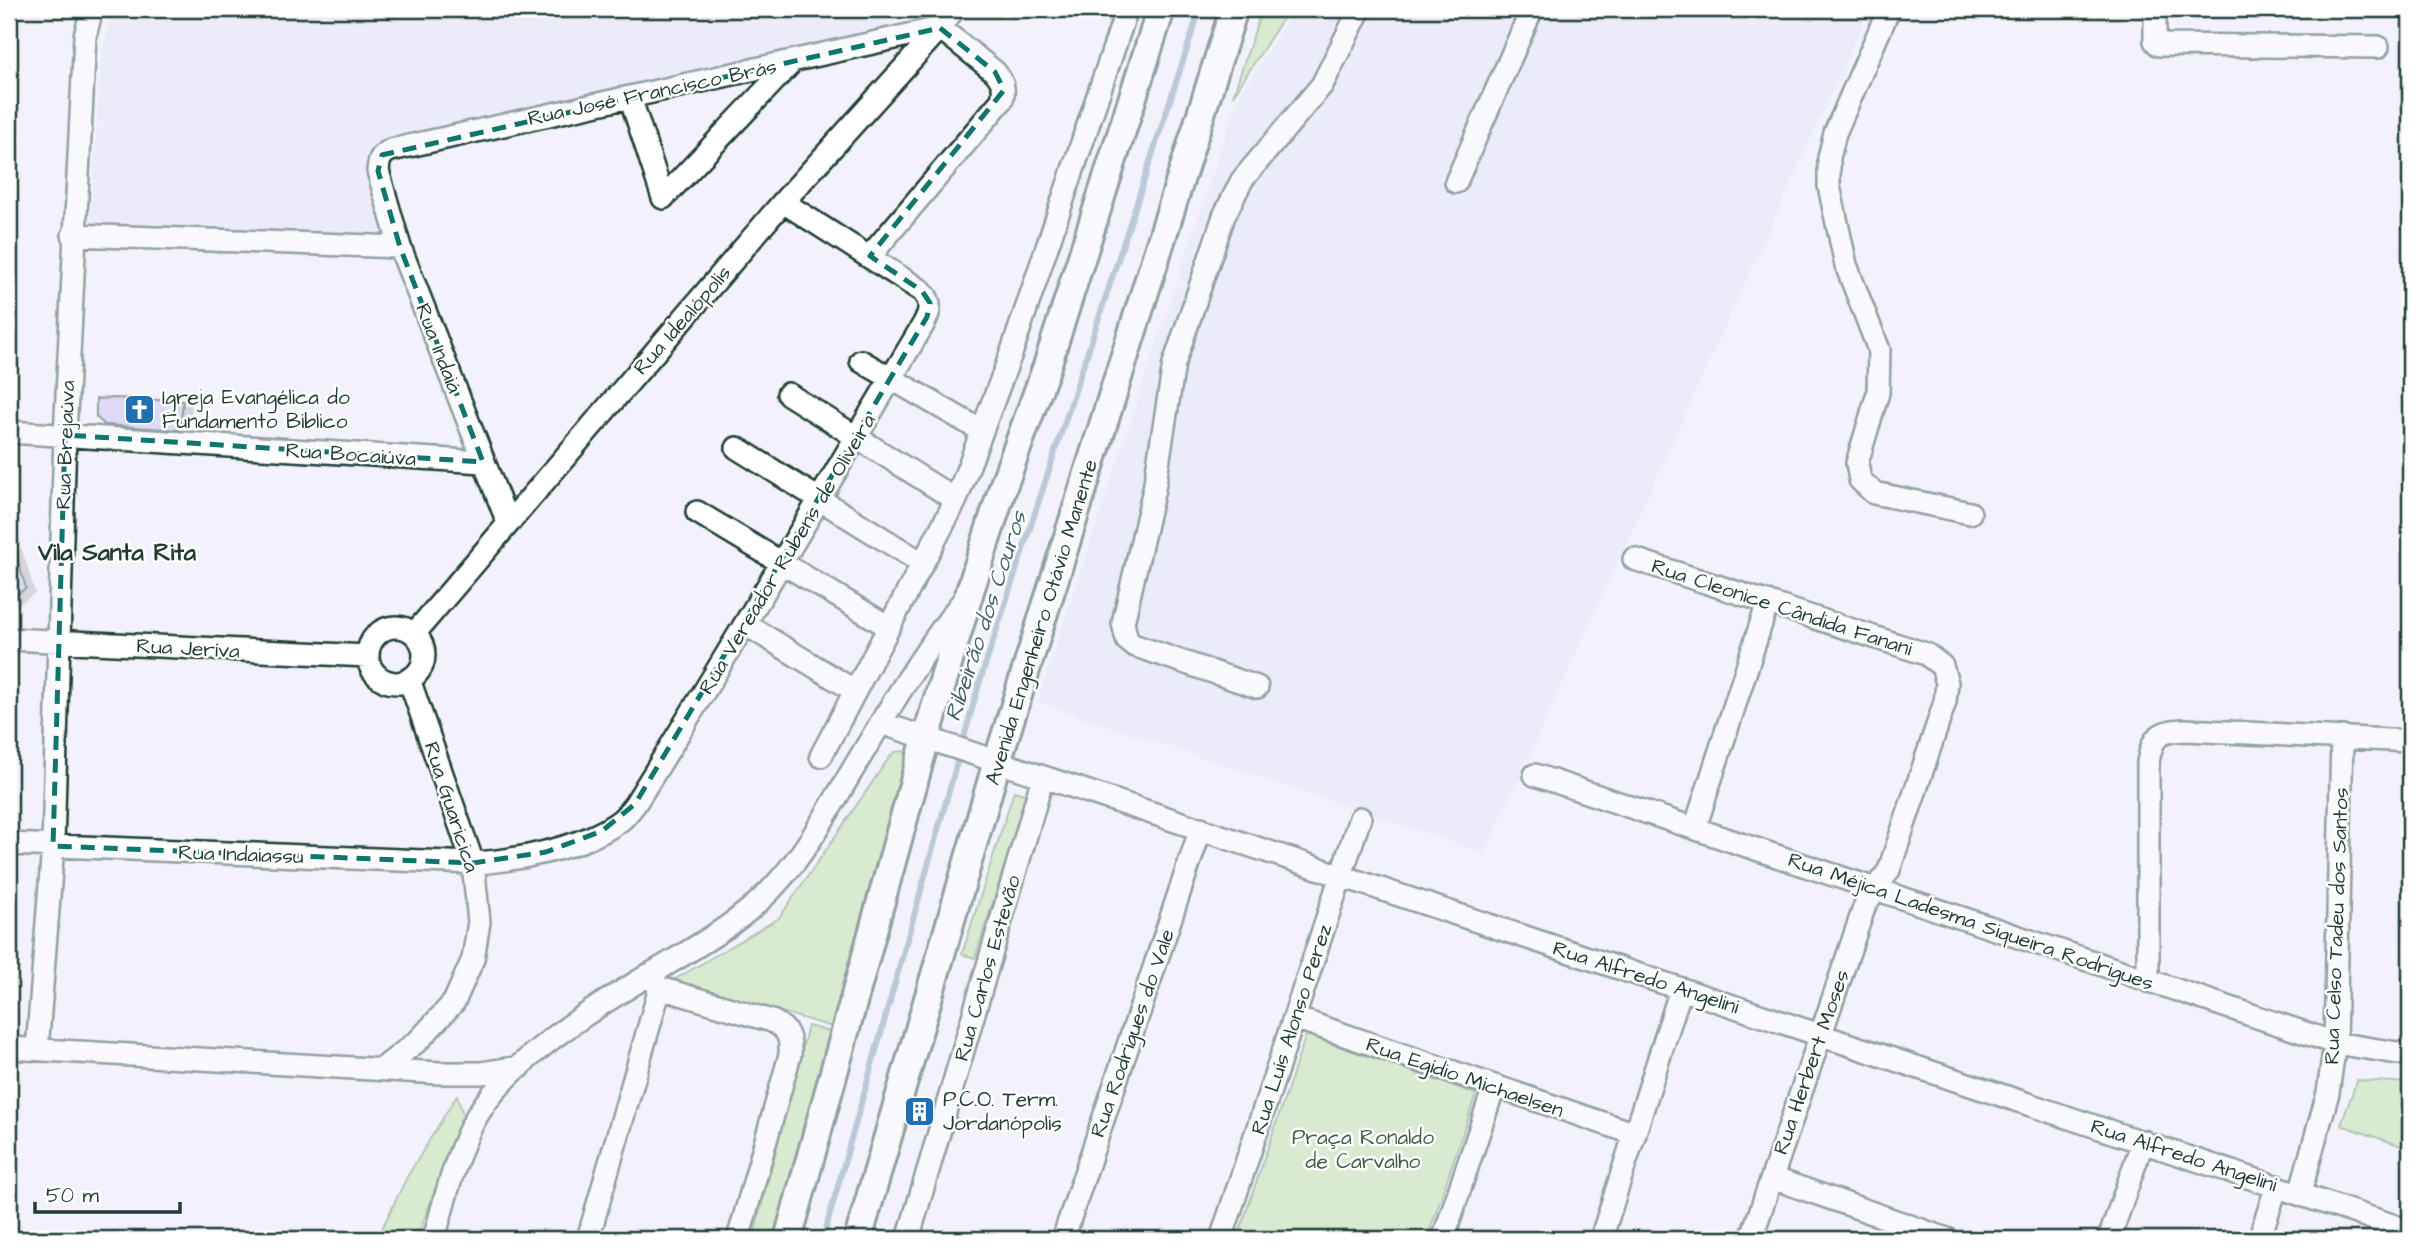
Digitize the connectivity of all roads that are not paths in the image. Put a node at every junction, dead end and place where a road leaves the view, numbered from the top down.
1 (92, 9) edge
2 (954, 9) edge
3 (1127, 9) edge
4 (1161, 9) edge
5 (1234, 9) edge
6 (1360, 9) edge
7 (1532, 9) edge
8 (1889, 9) edge
9 (2155, 9) edge
10 (940, 28) junction
11 (2378, 47) dead end
12 (793, 61) junction
13 (630, 97) junction
14 (378, 171) joint
15 (1456, 182) dead end
16 (783, 202) junction
17 (73, 236) junction
18 (400, 247) junction
19 (870, 256) junction
20 (861, 361) dead end
21 (890, 379) junction
22 (788, 394) dead end
23 (982, 431) junction
24 (9, 432) edge
25 (65, 435) junction
26 (856, 436) junction
27 (737, 448) dead end
28 (483, 462) junction
29 (818, 499) junction
30 (956, 500) junction
31 (697, 512) dead end
32 (1970, 513) dead end
33 (508, 523) junction
34 (1634, 559) dead end
35 (781, 561) junction
36 (922, 564) junction
37 (970, 591) junction
38 (1768, 603) junction
39 (745, 624) junction
40 (889, 627) junction
41 (414, 634) junction
42 (9, 639) edge
43 (59, 642) junction
44 (368, 656) junction
45 (409, 680) junction
46 (1257, 687) dead end
47 (855, 691) junction
48 (881, 723) junction
49 (2342, 737) junction
50 (933, 741) junction
51 (2410, 741) edge
52 (821, 755) dead end
53 (988, 759) junction
54 (1535, 775) dead end
55 (1044, 777) junction
56 (1360, 818) dead end
57 (1201, 828) junction
58 (1695, 828) junction
59 (9, 844) edge
60 (53, 846) junction
61 (473, 863) junction
62 (1342, 875) junction
63 (1877, 888) junction
64 (2148, 981) junction
65 (654, 982) junction
66 (1682, 989) junction
67 (1295, 1018) junction
68 (1820, 1033) junction
69 (2335, 1043) junction
70 (9, 1048) edge
71 (37, 1050) junction
72 (2410, 1055) edge
73 (520, 1067) junction
74 (382, 1069) junction
75 (458, 1073) junction
76 (1494, 1087) junction
77 (480, 1111) junction
78 (1635, 1134) junction
79 (2143, 1141) junction
80 (1772, 1178) junction
81 (2277, 1186) junction
82 (2300, 1193) junction
83 (2410, 1231) edge
84 (1907, 1233) edge
85 (434, 1239) edge
86 (588, 1239) edge
87 (738, 1239) edge
88 (788, 1239) edge
89 (858, 1239) edge
90 (908, 1239) edge
91 (1063, 1239) edge
92 (1221, 1239) edge
93 (1443, 1239) edge
94 (1601, 1239) edge
95 (1751, 1239) edge
96 (1947, 1239) edge
97 (2109, 1239) edge
98 (2259, 1239) edge

1 - 17 street, Rua Brejaúva
2 - 10 street, Rua Idealópolis
3 - 23 street
4 - 37 main road
5 - 53 main road, Avenida Engenheiro Otávio Manente
6 - 46 street
7 - 15 street
8 - 32 street
9 - 11 street
10 - 12 street, Rua José Francisco Brás
10 - 16 street, Rua Idealópolis
10 - 19 street
12 - 13 street, Rua José Francisco Brás
12 - 13 street
13 - 14 street, Rua José Francisco Brás
14 - 18 street, Rua Indaiá
16 - 19 street, Rua Vereador Rubens de Oliveira
16 - 33 street, Rua Idealópolis
17 - 18 street
17 - 25 street, Rua Brejaúva
18 - 28 street, Rua Indaiá
19 - 21 street, Rua Vereador Rubens de Oliveira
20 - 21 street
21 - 23 street
21 - 26 street, Rua Vereador Rubens de Oliveira
22 - 26 street
23 - 30 street
24 - 25 street, Rua Bocaiúva
25 - 28 street, Rua Bocaiúva
25 - 43 street, Rua Brejaúva
26 - 29 street, Rua Vereador Rubens de Oliveira
26 - 30 street
27 - 29 street
28 - 33 street, Rua Indaiá
29 - 35 street, Rua Vereador Rubens de Oliveira
29 - 36 street
30 - 36 street
31 - 35 street
33 - 41 street, Rua Idealópolis
34 - 38 street, Rua Cleonice Cândida Fanani
35 - 39 street, Rua Vereador Rubens de Oliveira
35 - 40 street
36 - 40 street
37 - 48 street
37 - 50 main road
38 - 58 street
38 - 63 street, Rua Cleonice Cândida Fanani
39 - 47 street
39 - 61 street, Rua Vereador Rubens de Oliveira
40 - 47 street
41 - 44 street
41 - 45 street
42 - 43 street, Rua Jeríva
43 - 44 street, Rua Jeríva
43 - 60 street, Rua Brejaúva
44 - 45 street
45 - 61 street, Rua Guaricica
47 - 52 street
48 - 50 street, Rua Alfredo Angelini
48 - 65 street
49 - 51 street
49 - 64 street
49 - 69 street, Rua Celso Tadeu dos Santos
50 - 53 street, Rua Alfredo Angelini
50 - 88 main road
53 - 55 street, Rua Alfredo Angelini
53 - 89 main road, Avenida Engenheiro Otávio Manente
54 - 58 street, Rua Méjica Ladesma Siqueira Rodrigues
55 - 57 street, Rua Alfredo Angelini
55 - 90 street, Rua Carlos Estevão
56 - 62 street, Rua Luís Alonso Perez
57 - 62 street, Rua Alfredo Angelini
57 - 91 street, Rua Rodrigues do Vale
58 - 63 street, Rua Méjica Ladesma Siqueira Rodrigues
59 - 60 street, Rua Indaiassu
60 - 61 street, Rua Indaiassu
60 - 71 street, Rua Brejaúva
61 - 74 street, Rua Guaricica
62 - 66 street, Rua Alfredo Angelini
62 - 67 street, Rua Luís Alonso Perez
63 - 64 street, Rua Méjica Ladesma Siqueira Rodrigues
63 - 68 street, Rua Herbert Moses
64 - 69 street, Rua Méjica Ladesma Siqueira Rodrigues
65 - 73 street
65 - 86 street
65 - 87 street
66 - 68 street, Rua Alfredo Angelini
66 - 78 street
67 - 76 street, Rua Egídio Michaelsen
67 - 92 street, Rua Luís Alonso Perez
68 - 79 street, Rua Alfredo Angelini
68 - 80 street, Rua Herbert Moses
69 - 72 street, Rua Méjica Ladesma Siqueira Rodrigues
69 - 82 street, Rua Celso Tadeu dos Santos
70 - 71 street
71 - 74 street
73 - 75 street
73 - 77 street
74 - 75 street
75 - 77 street
76 - 78 street, Rua Egídio Michaelsen
76 - 93 street
77 - 85 street
78 - 94 street
79 - 81 street, Rua Alfredo Angelini
79 - 97 street
80 - 84 street
80 - 95 street, Rua Herbert Moses
81 - 82 street, Rua Alfredo Angelini
81 - 98 street
82 - 83 street, Rua Alfredo Angelini
84 - 96 street

